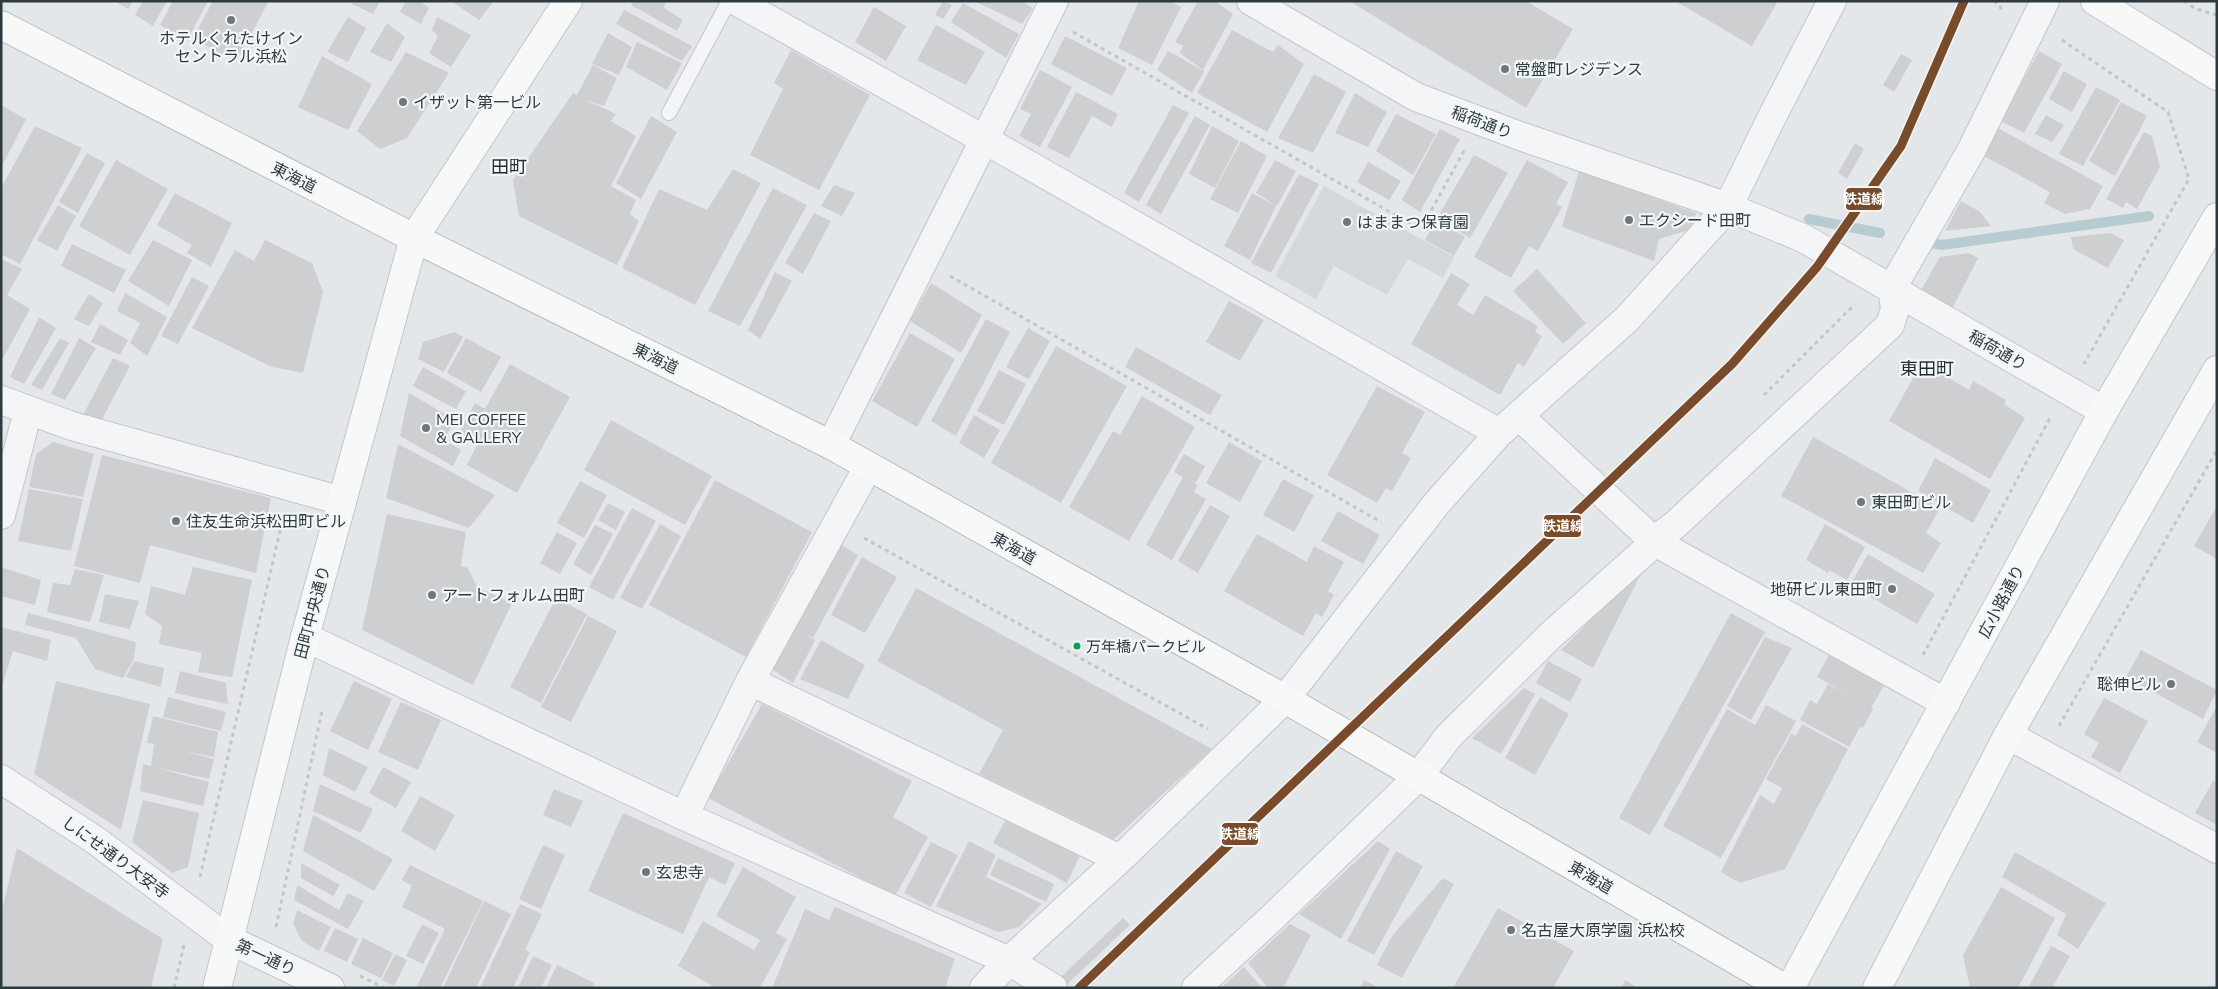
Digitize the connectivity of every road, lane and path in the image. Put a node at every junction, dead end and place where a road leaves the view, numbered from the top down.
1 (568, 1) edge
2 (729, 1) edge
3 (736, 1) edge
4 (1251, 1) edge
5 (1832, 1) edge
6 (2045, 1) edge
7 (2095, 1) edge
8 (2184, 1) edge
9 (1050, 9) edge
10 (2217, 15) edge
11 (1, 25) edge
12 (2055, 36) dead end
13 (2217, 76) edge
14 (669, 113) dead end
15 (1481, 121) junction
16 (985, 140) junction
17 (1728, 207) junction
18 (2217, 217) edge
19 (414, 238) junction
20 (943, 272) dead end
21 (1892, 288) junction
22 (2084, 365) dead end
23 (2217, 370) edge
24 (1, 400) edge
25 (28, 410) junction
26 (2054, 411) dead end
27 (2104, 411) junction
28 (1520, 416) junction
29 (1499, 434) junction
30 (831, 444) junction
31 (2217, 450) edge
32 (868, 467) junction
33 (342, 501) junction
34 (1, 516) edge
35 (283, 517) dead end
36 (1386, 524) dead end
37 (857, 534) dead end
38 (1655, 542) junction
39 (305, 637) junction
40 (1920, 660) dead end
41 (750, 681) junction
42 (1293, 704) junction
43 (1946, 704) junction
44 (323, 705) dead end
45 (2059, 726) dead end
46 (1210, 730) dead end
47 (2008, 735) junction
48 (1408, 772) junction
49 (1, 779) edge
50 (684, 816) junction
51 (2217, 849) edge
52 (1120, 859) junction
53 (199, 881) dead end
54 (274, 936) dead end
55 (228, 939) junction
56 (1009, 962) junction
57 (359, 976) dead end
58 (217, 988) edge
59 (330, 988) edge
60 (384, 988) edge
61 (984, 988) edge
62 (1053, 988) edge
63 (1196, 988) edge
64 (1784, 988) edge
65 (1790, 988) edge
66 (1877, 988) edge

1 - 19 main road, 田町中央通り
2 - 14 lane
3 - 16 street
4 - 15 street, 稲荷通り
5 - 17 street
6 - 21 street
7 - 13 main road
8 - 10 path
9 - 15 path
9 - 16 street
11 - 19 main road, 東海道
12 - 22 path
15 - 17 street, 稲荷通り
16 - 29 street
16 - 30 street
17 - 21 street, 稲荷通り
17 - 28 street
18 - 27 main road, 広小路通り
19 - 30 main road, 東海道
19 - 33 main road, 田町中央通り
20 - 36 path
21 - 27 street, 稲荷通り
21 - 38 street
23 - 47 main road
24 - 25 street
25 - 33 street
25 - 34 street
26 - 40 path
27 - 43 main road, 広小路通り
28 - 29 street
28 - 38 street
29 - 42 street
30 - 32 main road, 東海道
31 - 45 path
32 - 41 street
32 - 42 main road, 東海道
33 - 39 main road, 田町中央通り
35 - 53 path
37 - 46 path
38 - 43 street
38 - 48 street
39 - 50 street
39 - 55 main road, 田町中央通り
41 - 50 street
41 - 52 street
42 - 48 main road, 東海道
42 - 52 street
43 - 65 main road, 広小路通り
44 - 54 path
47 - 51 street
47 - 66 main road
48 - 63 street
48 - 64 main road, 東海道
49 - 55 street, しにせ通り大安寺
50 - 56 street
52 - 56 street
55 - 58 main road, 田町中央通り
55 - 59 street, 第一通り
56 - 61 street
56 - 62 street
57 - 60 path

